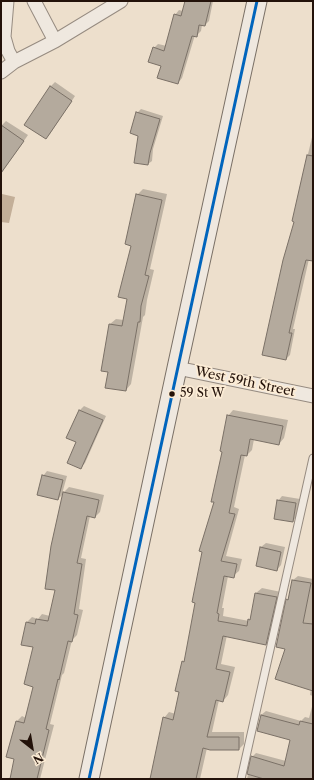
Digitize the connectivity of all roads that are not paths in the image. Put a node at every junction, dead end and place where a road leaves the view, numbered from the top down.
1 (7, 1) edge
2 (34, 1) edge
3 (121, 1) edge
4 (257, 1) edge
5 (55, 41) junction
6 (14, 62) junction
7 (1, 72) edge
8 (177, 368) junction
9 (313, 396) edge
10 (313, 458) edge
11 (89, 779) edge
12 (241, 779) edge

1 - 6 street
2 - 5 street
3 - 5 street
4 - 8 street
5 - 6 street
6 - 7 street
8 - 9 street, West 59th Street
8 - 11 street
10 - 12 lane

